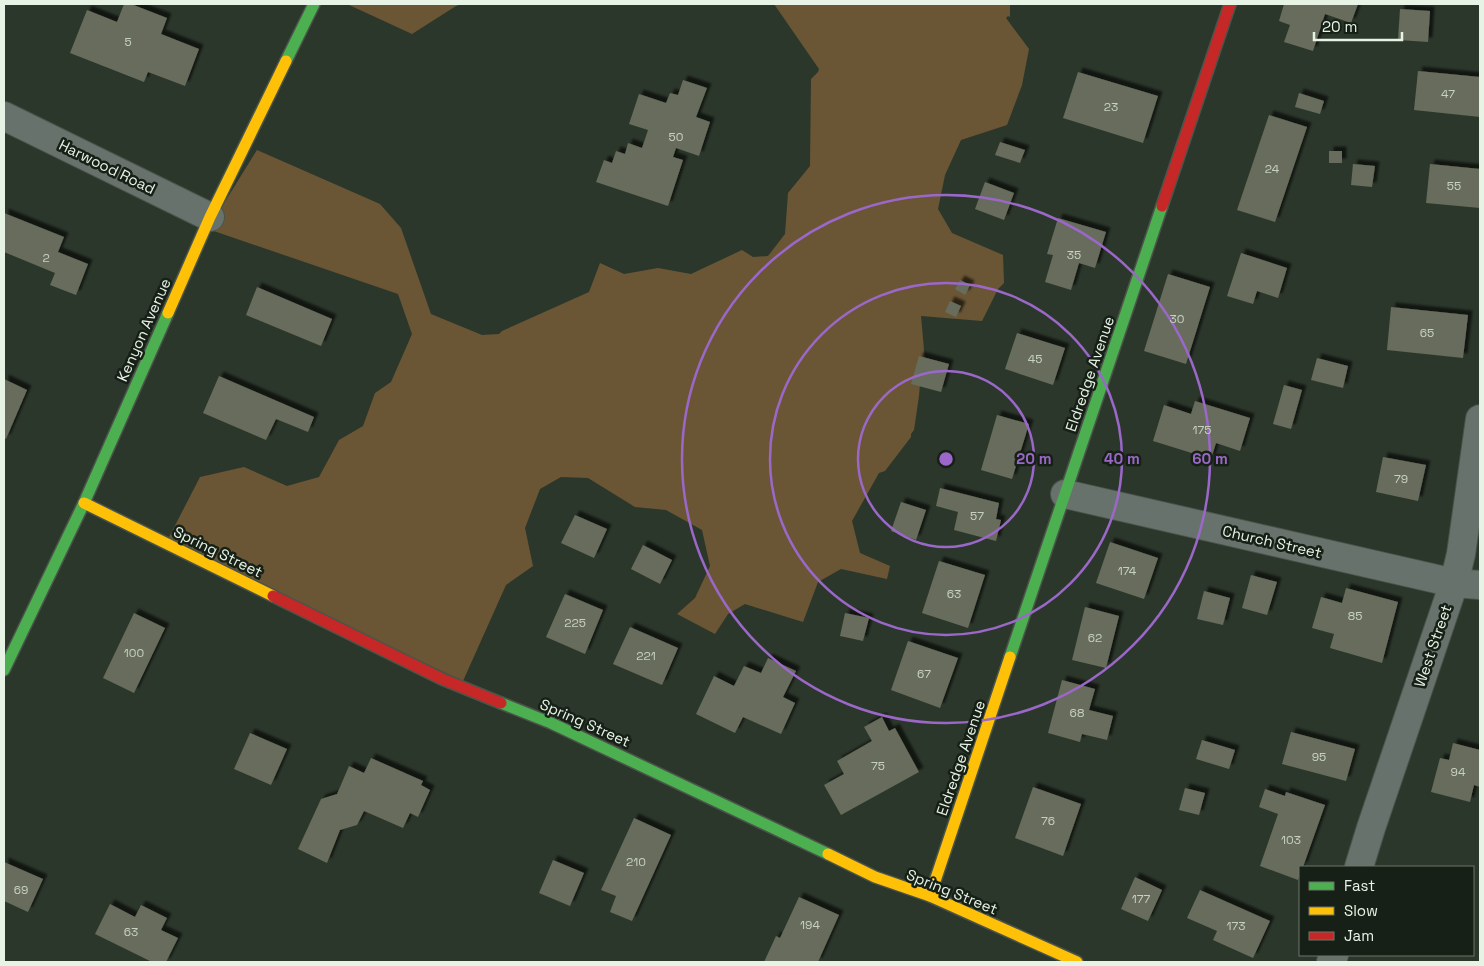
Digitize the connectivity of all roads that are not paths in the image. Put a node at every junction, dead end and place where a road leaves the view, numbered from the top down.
1 (314, 4) edge
2 (1230, 4) edge
3 (4, 116) edge
4 (210, 217) junction
5 (1480, 419) edge
6 (1065, 494) junction
7 (84, 503) junction
8 (1467, 584) edge
9 (4, 670) edge
10 (1359, 866) edge
11 (930, 896) junction
12 (1047, 956) edge
13 (1077, 962) edge

1 - 4 street, Kenyon Avenue
2 - 6 street, Eldredge Avenue
3 - 4 street, Harwood Road
4 - 7 street, Kenyon Avenue
5 - 8 street, West Street
6 - 8 street, Church Street
6 - 11 street, Eldredge Avenue
7 - 9 street, Kenyon Avenue
7 - 11 street, Spring Street
8 - 10 street, West Street
11 - 12 street, Spring Street
12 - 13 street, Spring Street

